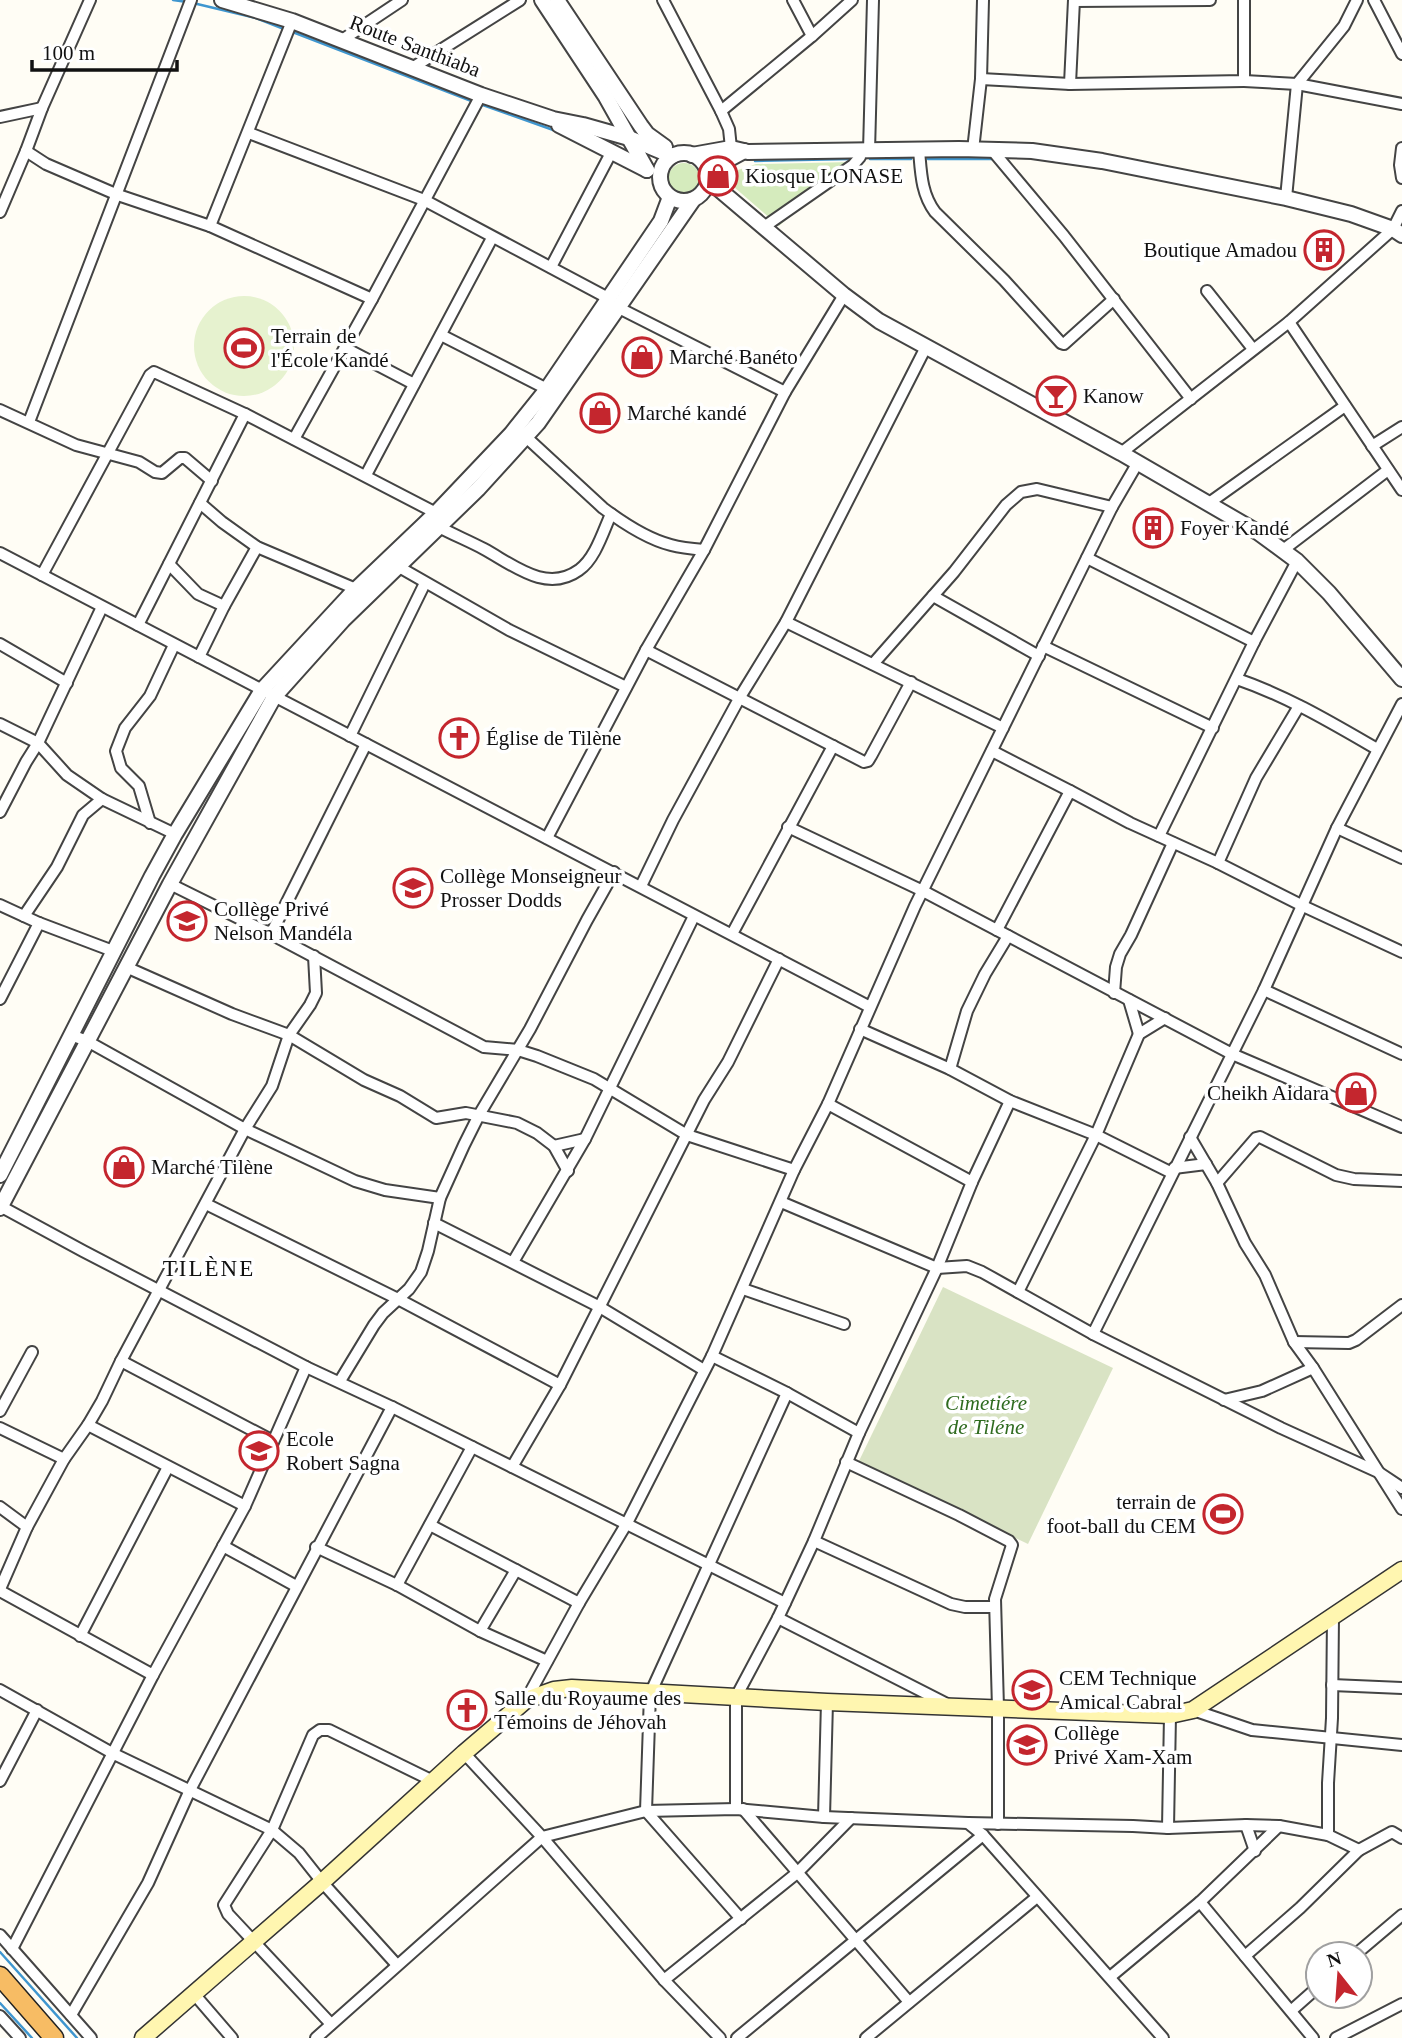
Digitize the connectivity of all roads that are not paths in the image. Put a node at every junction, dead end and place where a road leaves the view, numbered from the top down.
1 (90, 0) edge
2 (191, 0) edge
3 (402, 0) edge
4 (520, 0) edge
5 (541, 0) edge
6 (557, 0) edge
7 (663, 0) edge
8 (793, 0) edge
9 (852, 0) edge
10 (873, 0) edge
11 (983, 0) edge
12 (1074, 0) edge
13 (1210, 0) edge
14 (1244, 0) edge
15 (1357, 0) edge
16 (1374, 0) edge
17 (230, 1) edge
18 (292, 21) junction
19 (812, 36) junction
20 (342, 40) junction
21 (1402, 54) edge
22 (412, 68) junction
23 (981, 79) junction
24 (1244, 81) junction
25 (1070, 84) junction
26 (1297, 84) junction
27 (481, 94) junction
28 (1402, 104) edge
29 (42, 108) junction
30 (721, 111) junction
31 (0, 117) edge
32 (553, 120) junction
33 (249, 132) junction
34 (629, 138) junction
35 (1402, 148) edge
36 (737, 150) junction
37 (919, 150) junction
38 (973, 150) junction
39 (992, 150) junction
40 (612, 151) junction
41 (865, 151) junction
42 (26, 152) junction
43 (682, 155) junction
44 (647, 170) junction
45 (1402, 178) edge
46 (660, 181) junction
47 (702, 186) junction
48 (117, 195) junction
49 (670, 197) junction
50 (1286, 198) junction
51 (424, 200) junction
52 (1402, 211) edge
53 (0, 212) edge
54 (210, 226) junction
55 (764, 227) junction
56 (1397, 232) edge
57 (492, 237) junction
58 (551, 267) junction
59 (1207, 292) dead end
60 (844, 295) junction
61 (372, 299) junction
62 (1114, 299) junction
63 (613, 303) junction
64 (1289, 322) junction
65 (441, 335) junction
66 (926, 347) junction
67 (345, 348) junction
68 (1252, 349) junction
69 (414, 384) junction
70 (547, 388) junction
71 (785, 392) junction
72 (1191, 399) junction
73 (1345, 406) junction
74 (0, 410) edge
75 (245, 414) junction
76 (29, 422) junction
77 (1402, 427) edge
78 (526, 437) junction
79 (294, 439) junction
80 (1371, 446) junction
81 (108, 453) junction
82 (1121, 453) junction
83 (1137, 464) junction
84 (1388, 470) junction
85 (366, 475) junction
86 (212, 481) junction
87 (1402, 490) edge
88 (200, 503) junction
89 (1209, 503) junction
90 (1112, 507) junction
91 (611, 514) junction
92 (438, 520) junction
93 (257, 547) junction
94 (704, 550) junction
95 (1283, 550) junction
96 (0, 553) edge
97 (1087, 558) junction
98 (1297, 561) junction
99 (169, 564) junction
100 (399, 567) junction
101 (42, 575) junction
102 (425, 583) junction
103 (356, 589) junction
104 (933, 596) junction
105 (224, 606) junction
106 (102, 607) junction
107 (786, 622) junction
108 (138, 625) junction
109 (1254, 642) junction
110 (0, 644) edge
111 (174, 645) junction
112 (646, 650) junction
113 (1041, 651) junction
114 (199, 657) junction
115 (873, 664) junction
116 (1237, 679) junction
117 (1402, 679) edge
118 (911, 682) junction
119 (67, 683) junction
120 (626, 687) junction
121 (268, 694) junction
122 (740, 697) junction
123 (1402, 704) edge
124 (1299, 706) junction
125 (0, 724) edge
126 (1003, 728) junction
127 (1213, 728) junction
128 (350, 736) junction
129 (38, 743) junction
130 (366, 744) junction
131 (833, 746) junction
132 (1377, 749) junction
133 (992, 751) junction
134 (1070, 791) junction
135 (102, 799) junction
136 (1, 808) edge
137 (150, 823) junction
138 (788, 827) junction
139 (1337, 828) junction
140 (175, 834) junction
141 (1159, 836) junction
142 (547, 838) junction
143 (1173, 843) junction
144 (1402, 858) edge
145 (1218, 863) junction
146 (614, 873) junction
147 (170, 884) junction
148 (641, 886) junction
149 (923, 891) junction
150 (0, 905) edge
151 (1303, 906) junction
152 (24, 916) junction
153 (694, 916) junction
154 (39, 923) junction
155 (996, 930) junction
156 (271, 934) junction
157 (732, 934) junction
158 (1009, 936) junction
159 (113, 951) junction
160 (1402, 952) edge
161 (314, 956) junction
162 (779, 959) junction
163 (126, 967) junction
164 (1264, 990) junction
165 (1114, 993) junction
166 (0, 999) edge
167 (1129, 1000) junction
168 (870, 1007) junction
169 (1165, 1018) junction
170 (860, 1028) junction
171 (1139, 1034) junction
172 (71, 1035) junction
173 (289, 1035) junction
174 (87, 1041) junction
175 (518, 1050) junction
176 (1232, 1054) junction
177 (1402, 1054) edge
178 (950, 1069) junction
179 (609, 1088) junction
180 (1010, 1101) junction
181 (828, 1104) junction
182 (479, 1115) junction
183 (1402, 1127) edge
184 (245, 1129) junction
185 (687, 1135) junction
186 (1096, 1135) junction
187 (1191, 1137) junction
188 (585, 1139) junction
189 (554, 1146) junction
190 (1206, 1164) junction
191 (794, 1170) junction
192 (568, 1171) junction
193 (1173, 1171) junction
194 (0, 1175) edge
195 (1402, 1181) edge
196 (972, 1182) junction
197 (1217, 1183) junction
198 (440, 1198) junction
199 (781, 1202) junction
200 (205, 1203) junction
201 (0, 1207) edge
202 (434, 1223) junction
203 (513, 1262) junction
204 (937, 1268) junction
205 (743, 1289) junction
206 (159, 1291) junction
207 (1018, 1292) junction
208 (398, 1299) junction
209 (1402, 1305) edge
210 (598, 1306) junction
211 (844, 1324) dead end
212 (1093, 1334) junction
213 (1294, 1342) junction
214 (32, 1352) dead end
215 (712, 1356) junction
216 (121, 1361) junction
217 (306, 1367) junction
218 (1313, 1368) junction
219 (704, 1370) junction
220 (340, 1381) junction
221 (560, 1385) junction
222 (787, 1392) junction
223 (1224, 1400) junction
224 (392, 1407) junction
225 (0, 1411) edge
226 (88, 1425) junction
227 (0, 1428) edge
228 (859, 1433) junction
229 (273, 1441) junction
230 (472, 1447) junction
231 (64, 1459) junction
232 (846, 1462) junction
233 (167, 1466) junction
234 (512, 1467) junction
235 (1378, 1472) junction
236 (1402, 1488) edge
237 (245, 1506) junction
238 (0, 1507) edge
239 (1402, 1509) edge
240 (627, 1524) junction
241 (430, 1525) junction
242 (27, 1527) junction
243 (814, 1541) junction
244 (223, 1546) junction
245 (316, 1547) junction
246 (709, 1566) junction
247 (516, 1570) junction
248 (1402, 1570) edge
249 (397, 1585) junction
250 (296, 1586) junction
251 (0, 1590) edge
252 (579, 1603) junction
253 (785, 1603) junction
254 (995, 1607) junction
255 (1333, 1616) junction
256 (778, 1618) junction
257 (480, 1631) junction
258 (80, 1636) junction
259 (547, 1661) junction
260 (153, 1675) junction
261 (1332, 1685) junction
262 (1402, 1688) edge
263 (0, 1690) edge
264 (650, 1694) junction
265 (736, 1697) junction
266 (526, 1700) junction
267 (827, 1702) junction
268 (953, 1707) junction
269 (998, 1708) junction
270 (37, 1710) junction
271 (1193, 1710) junction
272 (1170, 1715) junction
273 (1331, 1738) junction
274 (1402, 1745) edge
275 (464, 1753) junction
276 (114, 1754) junction
277 (0, 1781) edge
278 (433, 1781) junction
279 (190, 1790) junction
280 (740, 1809) junction
281 (646, 1811) junction
282 (824, 1817) junction
283 (851, 1818) junction
284 (968, 1823) junction
285 (998, 1824) junction
286 (1246, 1825) junction
287 (1279, 1826) junction
288 (1168, 1828) junction
289 (272, 1830) junction
290 (983, 1835) junction
291 (1328, 1835) junction
292 (542, 1837) junction
293 (1402, 1838) edge
294 (1359, 1850) junction
295 (1255, 1851) junction
296 (797, 1873) junction
297 (322, 1882) junction
298 (1037, 1897) junction
299 (1200, 1902) junction
300 (1402, 1915) edge
301 (741, 1919) junction
302 (0, 1936) edge
303 (856, 1940) junction
304 (1373, 1940) edge
305 (253, 1942) junction
306 (12, 1949) junction
307 (1245, 1955) junction
308 (397, 1965) junction
309 (0, 1976) edge
310 (1110, 1977) junction
311 (664, 1980) junction
312 (195, 1994) junction
313 (1304, 1999) edge
314 (909, 2002) junction
315 (1402, 2004) edge
316 (1292, 2010) junction
317 (71, 2015) junction
318 (0, 2016) edge
319 (331, 2024) junction
320 (20, 2038) edge
321 (54, 2038) edge
322 (92, 2038) edge
323 (143, 2038) edge
324 (232, 2038) edge
325 (316, 2038) edge
326 (720, 2038) edge
327 (737, 2038) edge
328 (866, 2038) edge
329 (1163, 2038) edge
330 (1313, 2038) edge
331 (1336, 2038) edge

1 - 29 street
2 - 48 street
3 - 20 street
4 - 22 street
5 - 34 street
6 - 43 street
7 - 30 street
8 - 19 street
9 - 19 street
10 - 41 street
11 - 23 street
12 - 13 street
12 - 25 street
14 - 24 street
15 - 26 street
16 - 21 street
17 - 18 street, Route Santhiaba
18 - 20 street, Route Santhiaba
18 - 33 street
19 - 30 street
20 - 22 street, Route Santhiaba
22 - 27 street, Route Santhiaba
23 - 25 street
23 - 38 street
24 - 25 street
24 - 26 street
26 - 28 street
26 - 50 street
27 - 32 street, Route Santhiaba
27 - 51 street
29 - 31 street
29 - 42 street
30 - 36 street
32 - 34 street, Route Santhiaba
32 - 40 street, Route Santhiaba
33 - 51 street
33 - 54 street
34 - 43 street, Route Santhiaba
34 - 44 street
35 - 45 street
36 - 41 street
36 - 43 street
36 - 47 street
37 - 38 street
37 - 41 street
37 - 62 street
38 - 39 street
39 - 50 street
39 - 62 street
40 - 44 street, Route Santhiaba
40 - 58 street
41 - 55 street
42 - 48 street
42 - 53 street
43 - 46 street
43 - 47 street
44 - 46 street, Route Santhiaba
46 - 49 street
47 - 49 street
47 - 55 street
47 - 63 street
48 - 54 street
48 - 76 street
49 - 63 street
50 - 56 street
51 - 57 street
51 - 61 street
52 - 56 street
54 - 61 street
55 - 60 street
56 - 64 street
57 - 58 street
57 - 65 street
58 - 63 street
59 - 68 street
60 - 66 street
60 - 71 street
61 - 67 street
62 - 72 street
63 - 70 street
63 - 71 street
63 - 78 street
64 - 68 street
64 - 73 street
65 - 69 street
65 - 70 street
66 - 82 street
66 - 107 street
67 - 69 street
67 - 79 street
68 - 72 street
69 - 85 street
70 - 92 street
71 - 94 street
72 - 82 street
73 - 80 street
73 - 89 street
74 - 76 street
75 - 79 street
75 - 81 street
75 - 86 street
76 - 81 street
77 - 80 street
78 - 91 street
78 - 92 street
79 - 85 street
80 - 84 street
81 - 86 street
81 - 101 street
82 - 83 street
83 - 89 street
83 - 90 street
84 - 87 street
84 - 95 street
85 - 92 street
86 - 88 street
88 - 93 street
88 - 99 street
89 - 95 street
90 - 97 street
90 - 104 street
91 - 92 street
91 - 94 street
92 - 100 street
92 - 103 street
93 - 103 street
93 - 105 street
94 - 112 street
95 - 98 street
96 - 101 street
97 - 109 street
97 - 113 street
98 - 109 street
98 - 117 street
99 - 105 street
99 - 108 street
100 - 102 street
100 - 121 street
101 - 106 street
102 - 120 street
102 - 128 street
103 - 121 street
104 - 113 street
104 - 115 street
105 - 114 street
106 - 108 street
106 - 119 street
107 - 115 street
107 - 122 street
108 - 111 street
109 - 116 street
110 - 119 street
111 - 114 street
111 - 137 street
112 - 120 street
112 - 122 street
113 - 126 street
113 - 127 street
114 - 121 street
115 - 118 street
116 - 124 street
116 - 127 street
118 - 126 street
118 - 131 street
119 - 129 street
120 - 142 street
121 - 128 street
121 - 140 street
121 - 147 street
122 - 131 street
122 - 148 street
123 - 132 street
124 - 132 street
124 - 145 street
125 - 129 street
126 - 133 street
127 - 141 street
128 - 130 street
129 - 135 street
129 - 136 street
130 - 142 street
130 - 156 street
131 - 138 street
132 - 139 street
133 - 134 street
133 - 149 street
134 - 141 street
134 - 155 street
135 - 137 street
135 - 152 street
137 - 140 street
138 - 149 street
138 - 157 street
139 - 144 street
139 - 151 street
140 - 159 street
141 - 143 street
142 - 146 street
143 - 145 street
143 - 165 street
145 - 151 street
146 - 148 street
146 - 175 street
147 - 156 street
147 - 163 street
148 - 153 street
149 - 155 street
149 - 168 street
150 - 152 street
151 - 160 street
151 - 164 street
152 - 154 street
153 - 157 street
153 - 179 street
154 - 159 street
154 - 166 street
155 - 158 street
156 - 161 street
157 - 162 street
158 - 165 street
158 - 178 street
159 - 172 street
161 - 173 street
161 - 175 street
162 - 168 street
162 - 185 street
163 - 173 street
163 - 174 street
164 - 176 street
164 - 177 street
165 - 167 street
167 - 169 street
167 - 171 street
168 - 170 street
169 - 171 street
169 - 176 street
170 - 178 street
170 - 181 street
171 - 186 street
172 - 174 street
172 - 194 street
173 - 182 street
173 - 184 street
174 - 184 street
174 - 201 street
175 - 179 street
175 - 182 street
176 - 183 street
176 - 187 street
178 - 180 street
179 - 185 street
179 - 188 street
180 - 186 street
180 - 196 street
181 - 191 street
181 - 196 street
182 - 189 street
182 - 198 street
184 - 198 street
184 - 200 street
185 - 191 street
185 - 210 street
186 - 193 street
186 - 207 street
187 - 190 street
187 - 193 street
188 - 189 street
188 - 192 street
189 - 192 street
190 - 193 street
190 - 197 street
191 - 199 street
192 - 203 street
193 - 212 street
195 - 197 street
196 - 204 street
197 - 213 street
198 - 202 street
199 - 204 street
199 - 205 street
200 - 206 street
200 - 208 street
201 - 206 street
202 - 203 street
202 - 208 street
203 - 210 street
204 - 207 street
204 - 228 street
205 - 211 street
205 - 215 street
206 - 216 street
206 - 217 street
207 - 212 street
208 - 220 street
208 - 221 street
209 - 213 street
210 - 219 street
210 - 221 street
212 - 223 street
213 - 218 street
214 - 225 street
215 - 219 street
215 - 222 street
216 - 226 street
216 - 229 street
217 - 220 street
217 - 229 street
218 - 223 street
218 - 235 street
219 - 240 street
220 - 224 street
221 - 234 street
222 - 228 street
222 - 246 street
223 - 235 street
224 - 230 street
224 - 245 street
226 - 231 street
226 - 233 street
227 - 231 street
228 - 232 street
229 - 237 street
230 - 234 street
230 - 241 street
231 - 242 street
232 - 243 street
232 - 254 street
233 - 237 street
233 - 258 street
234 - 240 street
235 - 236 street
235 - 239 street
237 - 244 street
238 - 242 street
240 - 246 street
240 - 252 street
241 - 247 street
241 - 249 street
242 - 251 street
243 - 253 street
243 - 254 street
244 - 250 street
244 - 260 street
245 - 249 street
245 - 250 street
246 - 253 street
246 - 264 street
247 - 252 street
247 - 257 street
248 - 255 main road
249 - 257 street
250 - 279 street
251 - 258 street
252 - 259 street
253 - 256 street
254 - 269 street
255 - 261 street
255 - 271 main road
256 - 265 street
256 - 268 street
257 - 259 street
258 - 260 street
259 - 266 street
260 - 276 street
261 - 262 street
261 - 273 street
263 - 270 street
264 - 265 main road
264 - 266 main road
264 - 281 street
265 - 267 main road
265 - 280 street
266 - 275 main road
267 - 268 main road
267 - 282 street
268 - 269 main road
269 - 272 main road
269 - 285 street
270 - 276 street
270 - 277 street
271 - 272 main road
271 - 273 street
272 - 288 street
273 - 274 street
273 - 291 street
275 - 278 main road
275 - 292 street
276 - 279 street
276 - 306 street
278 - 289 street
278 - 297 main road
279 - 289 street
279 - 317 street
280 - 281 street
280 - 282 street
280 - 296 street
281 - 292 street
281 - 301 street
282 - 283 street
283 - 284 street
283 - 296 street
284 - 285 street
284 - 290 street
285 - 288 street
286 - 287 street
286 - 288 street
286 - 295 street
287 - 291 street
287 - 295 street
289 - 297 street
289 - 305 street
290 - 298 street
290 - 303 street
291 - 294 street
292 - 308 street
292 - 311 street
293 - 294 street
294 - 307 street
295 - 299 street
296 - 301 street
296 - 303 street
297 - 305 main road
297 - 308 street
298 - 310 street
298 - 314 street
299 - 307 street
299 - 310 street
300 - 304 street
301 - 311 street
302 - 306 street
303 - 314 street
303 - 327 street
305 - 312 main road
305 - 319 street
306 - 317 street
307 - 316 street
308 - 319 street
309 - 321 highway
310 - 329 street
311 - 326 street
312 - 323 main road
312 - 324 street
313 - 316 street
314 - 328 street
315 - 331 street
316 - 330 street
317 - 322 street
318 - 320 street
319 - 325 street

